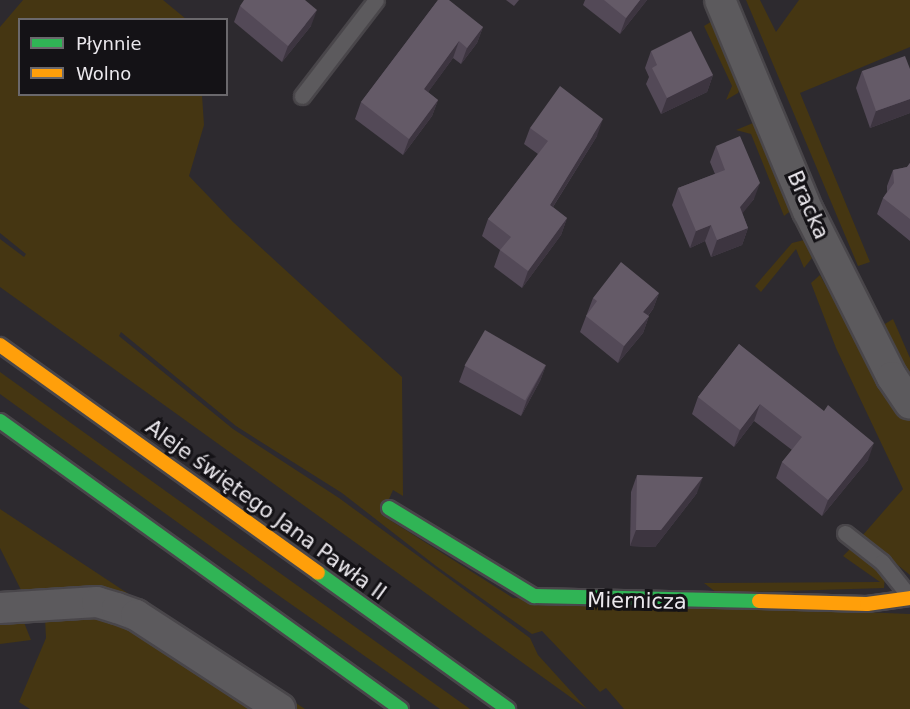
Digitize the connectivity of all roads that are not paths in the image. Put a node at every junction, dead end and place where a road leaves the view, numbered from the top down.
1 (376, 0) edge
2 (720, 0) edge
3 (302, 96) dead end
4 (0, 345) edge
5 (910, 404) edge
6 (0, 421) edge
7 (389, 508) dead end
8 (846, 533) dead end
9 (910, 598) edge
10 (0, 608) edge
11 (280, 709) edge
12 (401, 709) edge
13 (508, 709) edge

1 - 3 lane
2 - 5 street, Bracka
4 - 13 main road, Aleje świętego Jana Pawła II
6 - 12 main road
7 - 9 main road, Miernicza
8 - 9 lane
10 - 11 street

